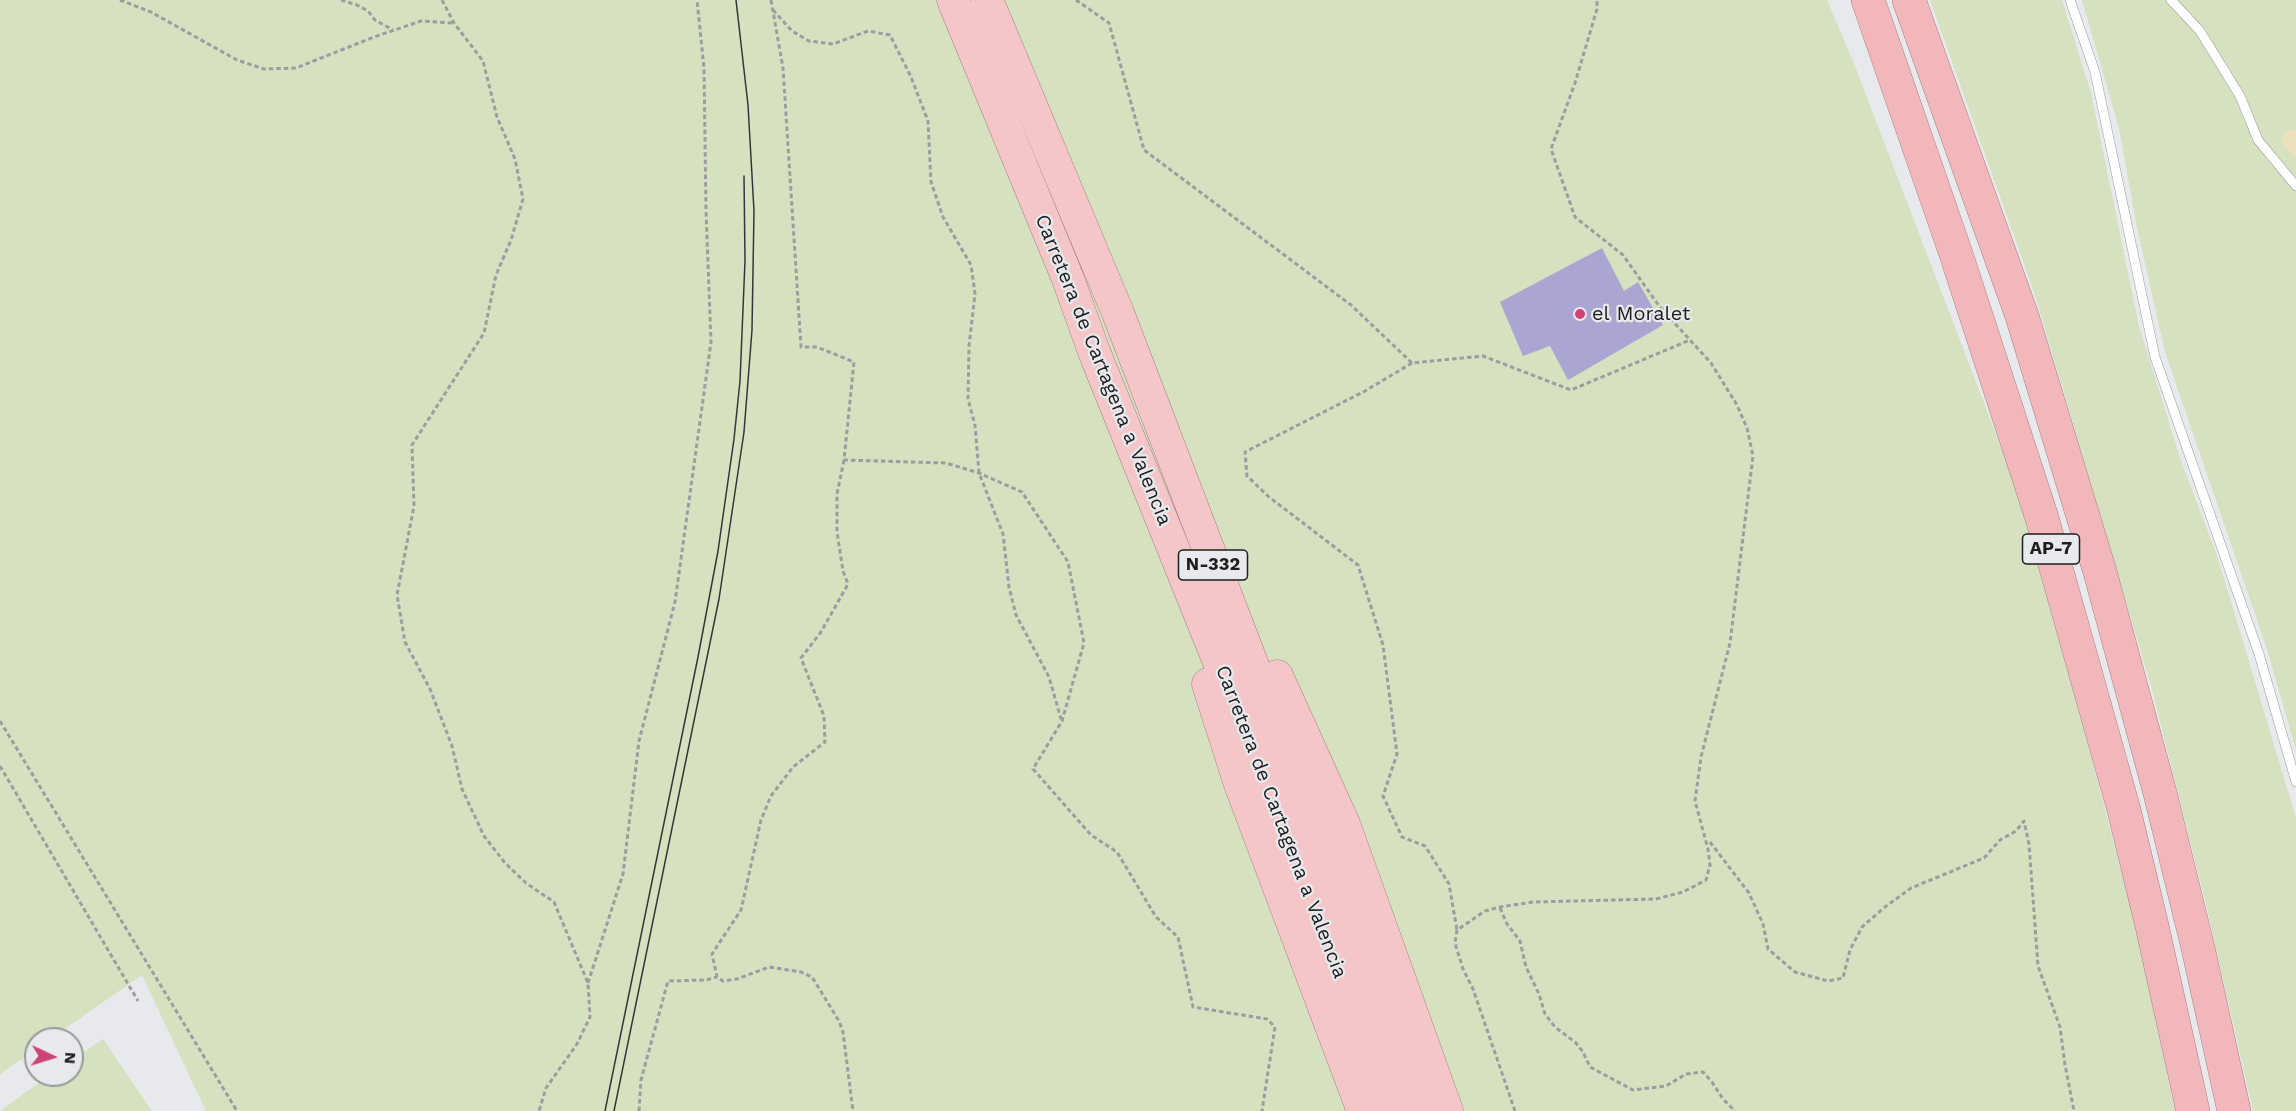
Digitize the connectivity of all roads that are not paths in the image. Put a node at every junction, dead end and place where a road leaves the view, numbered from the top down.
1 (953, 0) edge
2 (1868, 0) edge
3 (1910, 0) edge
4 (2070, 0) edge
5 (2171, 0) edge
6 (992, 12) edge
7 (2296, 186) edge
8 (1095, 354) junction
9 (1158, 423) junction
10 (2296, 782) edge
11 (1363, 1111) edge
12 (1389, 1111) edge
13 (1420, 1111) edge
14 (1447, 1111) edge
15 (2193, 1111) edge
16 (2234, 1111) edge

1 - 8 highway, Carretera de Cartagena a Valencia / N-332
2 - 15 highway, AP-7
3 - 16 highway, AP-7
4 - 10 lane
5 - 7 lane
6 - 9 highway, Carretera de Cartagena a Valencia / N-332
8 - 11 highway
8 - 12 highway, Carretera de Cartagena a Valencia / N-332
9 - 13 highway, Carretera de Cartagena a Valencia / N-332
9 - 14 highway, N-332

